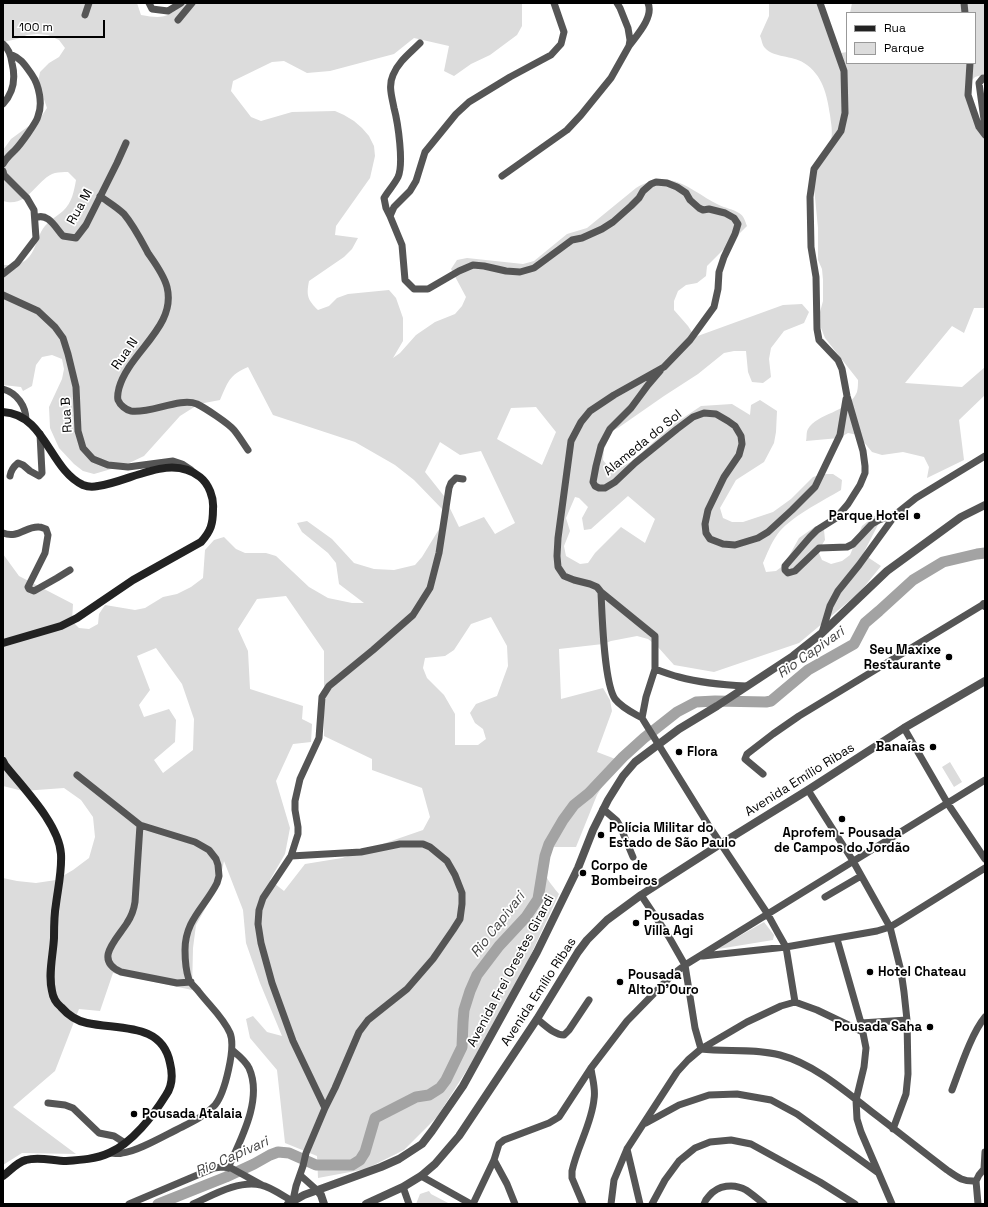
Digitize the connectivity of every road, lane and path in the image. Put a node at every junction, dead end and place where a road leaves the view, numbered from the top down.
1 (89, 3) edge
2 (149, 3) edge
3 (181, 3) edge
4 (192, 3) edge
5 (554, 3) edge
6 (617, 3) edge
7 (648, 3) edge
8 (820, 3) edge
9 (85, 15) dead end
10 (178, 20) dead end
11 (420, 43) dead end
12 (3, 44) edge
13 (629, 46) junction
14 (10, 54) junction
15 (970, 64) edge
16 (985, 78) edge
17 (3, 104) edge
18 (985, 127) edge
19 (985, 134) edge
20 (126, 143) dead end
21 (3, 164) edge
22 (3, 171) edge
23 (502, 176) dead end
24 (100, 196) junction
25 (390, 216) junction
26 (35, 218) junction
27 (3, 274) edge
28 (3, 295) edge
29 (664, 367) junction
30 (3, 389) edge
31 (847, 396) junction
32 (3, 412) edge
33 (26, 420) junction
34 (40, 434) junction
35 (248, 450) dead end
36 (985, 456) edge
37 (193, 472) junction
38 (10, 476) dead end
39 (463, 479) dead end
40 (985, 505) edge
41 (896, 514) junction
42 (3, 532) edge
43 (70, 570) dead end
44 (601, 592) junction
45 (985, 605) edge
46 (822, 633) junction
47 (3, 643) edge
48 (655, 669) junction
49 (985, 681) edge
50 (746, 686) junction
51 (643, 720) junction
52 (904, 728) junction
53 (657, 742) junction
54 (3, 761) edge
55 (763, 774) dead end
56 (77, 775) dead end
57 (985, 780) edge
58 (808, 790) junction
59 (948, 804) junction
60 (603, 809) junction
61 (140, 825) junction
62 (722, 843) junction
63 (291, 856) junction
64 (633, 858) dead end
65 (985, 859) edge
66 (853, 861) junction
67 (985, 868) edge
68 (861, 876) junction
69 (641, 895) junction
70 (825, 897) dead end
71 (768, 913) junction
72 (890, 927) junction
73 (837, 939) junction
74 (717, 945) junction
75 (786, 948) junction
76 (719, 954) junction
77 (698, 957) junction
78 (685, 964) junction
79 (191, 982) junction
80 (589, 1000) dead end
81 (795, 1002) junction
82 (985, 1017) edge
83 (537, 1019) junction
84 (907, 1020) junction
85 (861, 1023) junction
86 (863, 1032) junction
87 (701, 1049) junction
88 (232, 1050) junction
89 (591, 1068) junction
90 (952, 1090) dead end
91 (856, 1100) junction
92 (48, 1102) dead end
93 (325, 1108) junction
94 (644, 1124) junction
95 (893, 1129) junction
96 (125, 1143) junction
97 (626, 1149) junction
98 (985, 1152) edge
99 (110, 1153) junction
100 (494, 1160) junction
101 (229, 1168) junction
102 (984, 1168) edge
103 (878, 1173) junction
104 (300, 1175) junction
105 (3, 1176) edge
106 (421, 1176) junction
107 (976, 1181) junction
108 (262, 1185) junction
109 (403, 1187) junction
110 (318, 1190) junction
111 (291, 1202) edge
112 (129, 1204) edge
113 (192, 1204) edge
114 (324, 1204) edge
115 (366, 1204) edge
116 (409, 1204) edge
117 (472, 1204) edge
118 (515, 1204) edge
119 (583, 1204) edge
120 (611, 1204) edge
121 (640, 1204) edge
122 (652, 1204) edge
123 (704, 1204) edge
124 (764, 1204) edge
125 (855, 1204) edge
126 (892, 1204) edge
127 (978, 1204) edge

1 - 9 street
2 - 3 street
4 - 10 street
5 - 25 street
6 - 13 street
7 - 13 street
8 - 31 street
11 - 25 street
12 - 14 street
13 - 23 street
14 - 17 street
14 - 21 street
15 - 19 street
16 - 18 street
20 - 24 street, Rua M
22 - 26 street
24 - 26 street, Rua M
24 - 35 street, Rua N
25 - 29 street
26 - 27 street
28 - 37 street, Rua B
29 - 31 street, Alameda do Sol
29 - 44 street
30 - 33 street
31 - 41 street
32 - 33 main road
33 - 34 main road
34 - 37 main road
34 - 38 street
36 - 41 street
37 - 47 main road
39 - 63 street
40 - 46 street, Avenida Frei Orestes Girardi
41 - 46 street
42 - 43 street
44 - 48 street
44 - 51 street
45 - 55 street
46 - 50 street, Avenida Frei Orestes Girardi
48 - 50 street
48 - 51 street
49 - 52 street, Avenida Emílio Ribas
50 - 53 street, Avenida Frei Orestes Girardi
51 - 53 street
52 - 58 street, Avenida Emílio Ribas
52 - 59 street
53 - 60 street, Avenida Frei Orestes Girardi
53 - 62 street
54 - 96 main road
56 - 61 street
57 - 59 street
58 - 62 street, Avenida Emílio Ribas
58 - 66 street
59 - 65 street
59 - 66 street
60 - 64 street
60 - 110 street, Avenida Frei Orestes Girardi
61 - 79 street
61 - 79 street
62 - 69 street, Avenida Emílio Ribas
62 - 71 street
63 - 93 street
63 - 93 street
66 - 68 street
66 - 71 street
67 - 72 street
68 - 70 street
68 - 72 street
69 - 78 street
69 - 83 street, Avenida Emílio Ribas
71 - 74 street
71 - 75 street
72 - 73 street
72 - 84 street
73 - 75 street
73 - 85 street
74 - 76 street
74 - 77 street
75 - 76 street
75 - 81 street
76 - 77 street
77 - 78 street
78 - 87 street
78 - 89 street
79 - 88 street
80 - 83 street
81 - 86 street
81 - 87 street
82 - 90 street
83 - 106 street, Avenida Emílio Ribas
84 - 85 street
84 - 95 street
85 - 86 street
86 - 91 street
87 - 91 street
87 - 94 street
88 - 99 street
88 - 101 street
89 - 100 street
89 - 119 street
91 - 95 street
91 - 103 street
92 - 96 street
93 - 104 street
94 - 97 street
94 - 103 street
95 - 107 street
96 - 99 main road
97 - 120 street
97 - 121 street
98 - 102 street
99 - 105 main road
100 - 117 street
100 - 118 street
101 - 108 street
101 - 112 street
102 - 107 street
103 - 126 street
104 - 110 street
104 - 111 street
106 - 109 street, Avenida Emílio Ribas
106 - 117 street
107 - 127 street
108 - 111 street
108 - 113 street
109 - 115 street, Avenida Emílio Ribas
109 - 116 street
110 - 111 street, Avenida Frei Orestes Girardi
110 - 114 street
122 - 125 street
123 - 124 street

